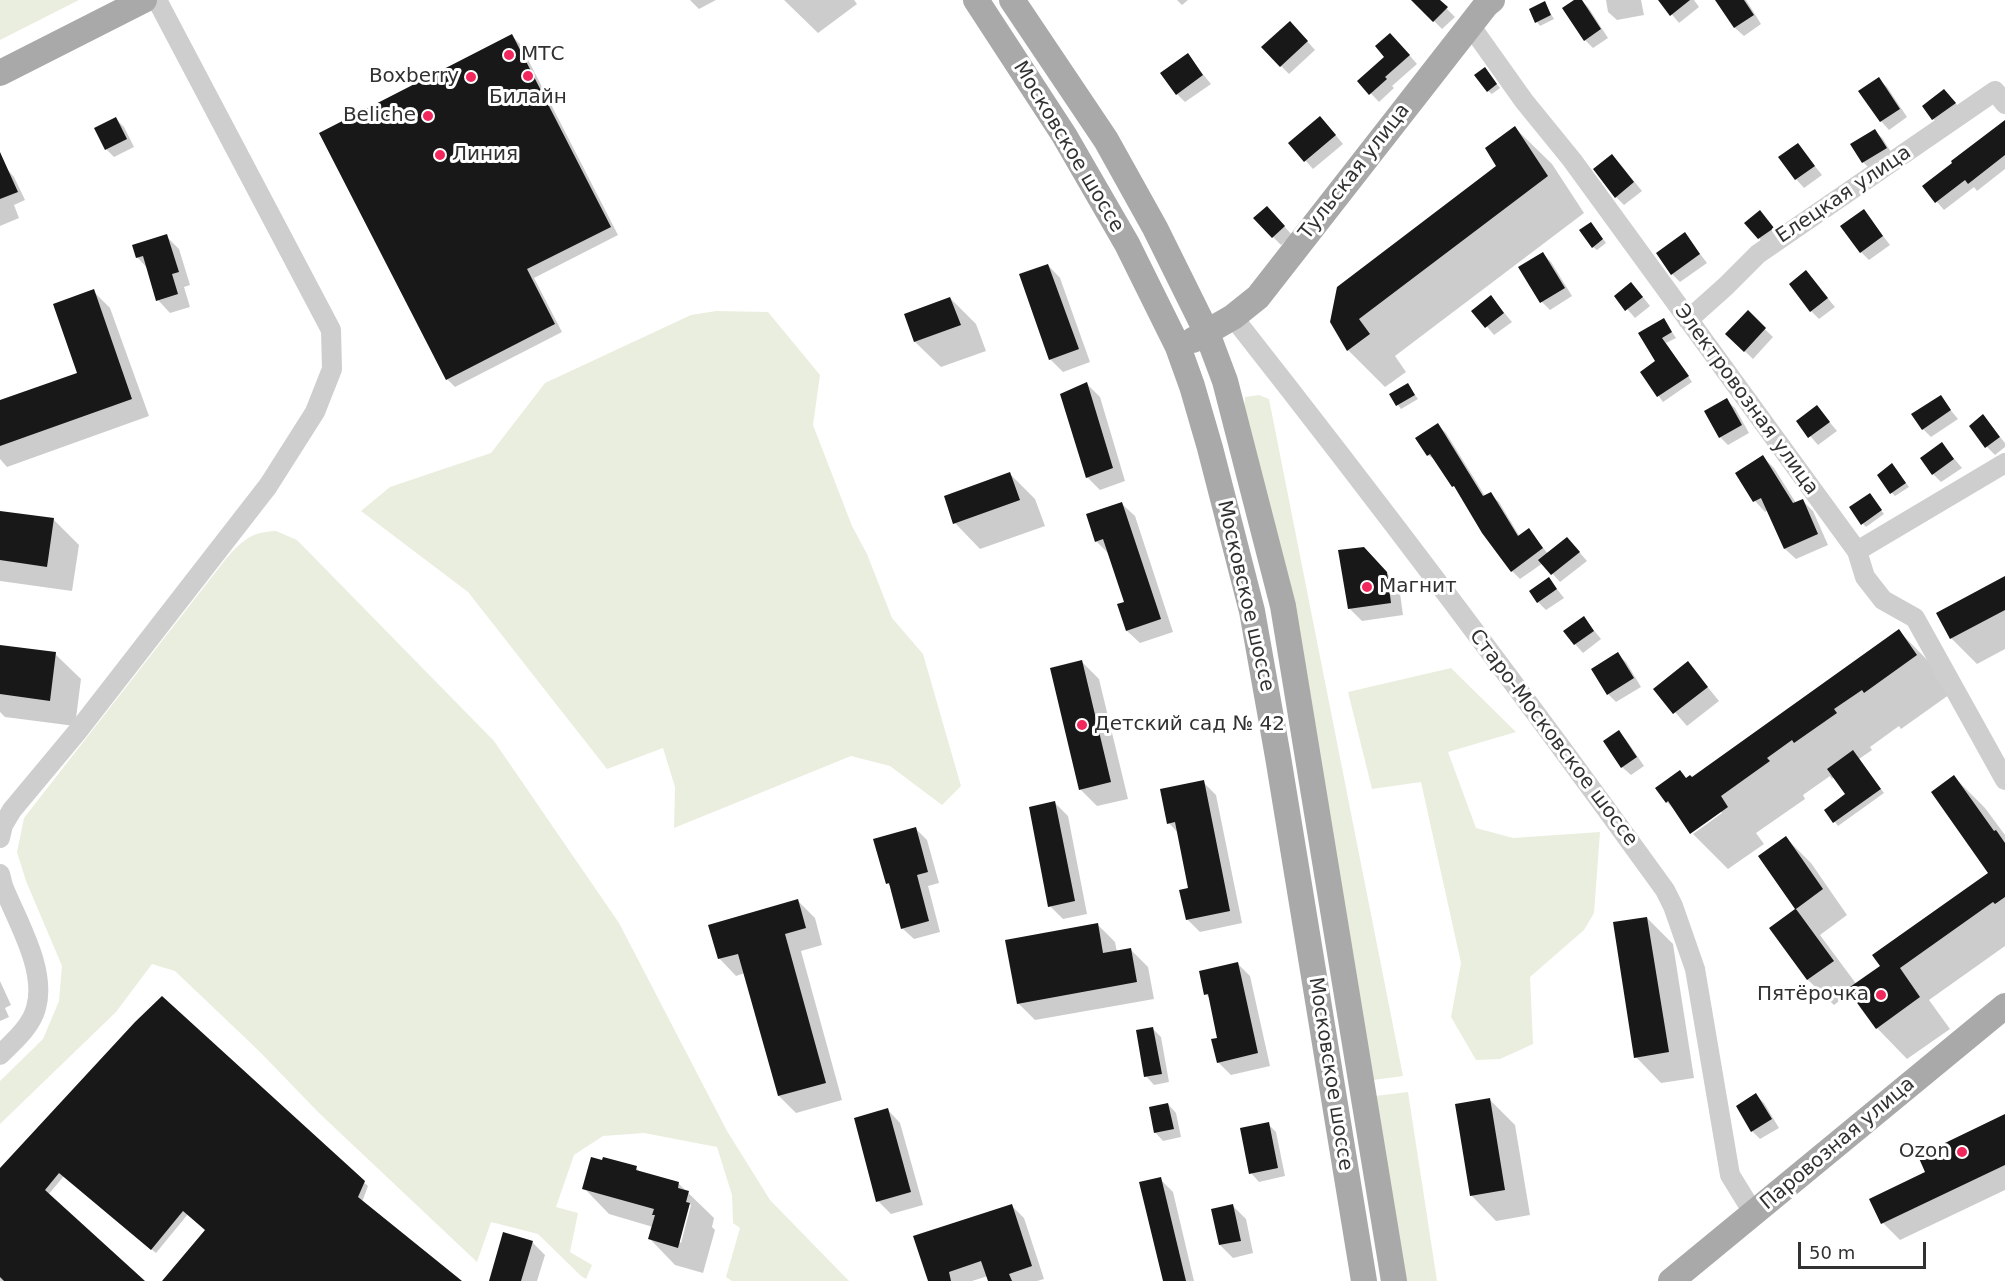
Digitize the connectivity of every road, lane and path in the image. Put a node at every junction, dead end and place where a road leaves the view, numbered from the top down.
1 (144, 0) edge
2 (157, 0) edge
3 (976, 0) edge
4 (1012, 0) edge
5 (1492, 0) edge
6 (1470, 25) junction
7 (0, 73) edge
8 (2005, 104) edge
9 (1233, 318) junction
10 (1688, 320) junction
11 (1207, 333) junction
12 (1178, 347) junction
13 (2005, 463) edge
14 (1857, 551) junction
15 (2005, 780) edge
16 (0, 838) edge
17 (0, 874) edge
18 (2005, 1006) edge
19 (0, 1055) edge
20 (1754, 1214) junction
21 (1364, 1281) edge
22 (1394, 1281) edge
23 (1671, 1281) edge

1 - 7 main road
2 - 16 street
3 - 12 main road, Московское шоссе
4 - 11 main road, Московское шоссе
5 - 6 main road, Тульская улица
6 - 9 main road, Тульская улица
6 - 10 street, Электровозная улица
8 - 10 street, Елецкая улица
9 - 11 main road, Тульская улица
9 - 20 street, Старо-Московское шоссе
10 - 14 street, Электровозная улица
11 - 12 main road, Тульская улица
11 - 22 main road, Московское шоссе
12 - 21 main road, Московское шоссе
13 - 14 street
14 - 15 street, Электровозная улица
17 - 19 street
18 - 20 main road, Паровозная улица
20 - 23 main road, Паровозная улица

